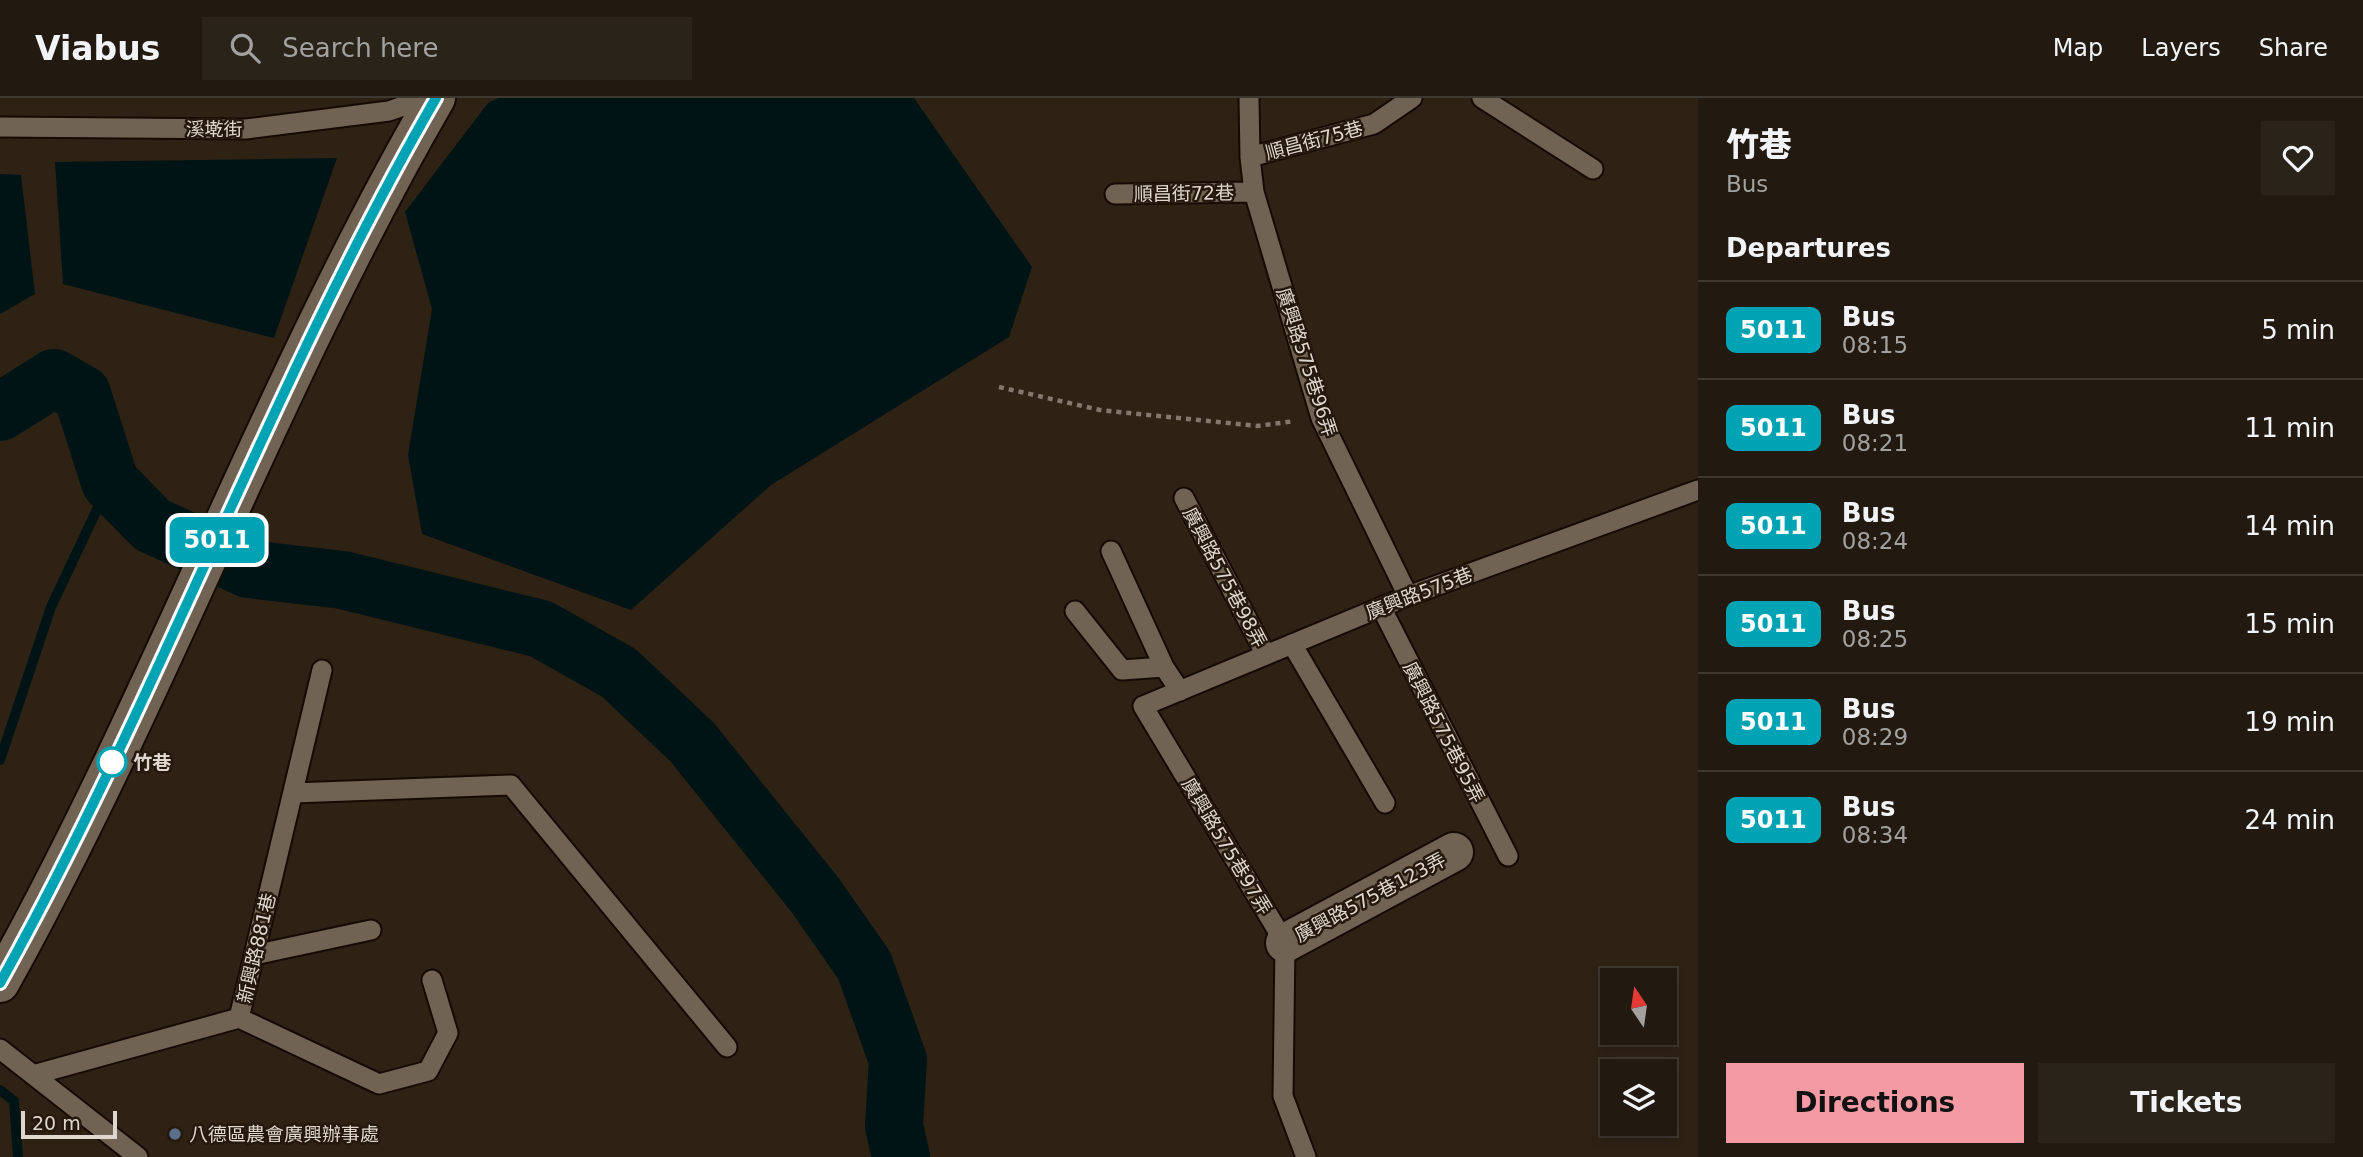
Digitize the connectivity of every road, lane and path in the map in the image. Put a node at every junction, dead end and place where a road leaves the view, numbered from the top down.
1 (426, 98) edge
2 (436, 98) edge
3 (1249, 98) edge
4 (1412, 98) edge
5 (1482, 98) edge
6 (0, 127) edge
7 (1250, 158) junction
8 (1594, 169) dead end
9 (1254, 192) junction
10 (1115, 194) dead end
11 (999, 387) dead end
12 (1321, 418) junction
13 (1698, 490) edge
14 (1184, 498) dead end
15 (1111, 551) dead end
16 (1408, 596) junction
17 (1381, 607) junction
18 (1075, 611) dead end
19 (1292, 645) junction
20 (1266, 655) junction
21 (1164, 667) junction
22 (322, 670) dead end
23 (1180, 691) junction
24 (1143, 706) joint
25 (293, 793) junction
26 (1385, 803) dead end
27 (1454, 852) dead end
28 (1508, 856) dead end
29 (371, 930) dead end
30 (1285, 943) junction
31 (254, 954) junction
32 (432, 980) dead end
33 (0, 983) edge
34 (239, 1018) junction
35 (727, 1047) dead end
36 (0, 1049) edge
37 (33, 1075) junction
38 (138, 1157) edge
39 (1306, 1157) edge

1 - 6 lane, 溪墘街
2 - 33 street
3 - 7 lane, 廣興路575巷96弄
4 - 7 lane, 順昌街75巷
5 - 8 lane
7 - 9 lane, 廣興路575巷96弄
9 - 10 lane, 順昌街72巷
9 - 12 lane, 廣興路575巷96弄
11 - 12 path
12 - 16 lane, 廣興路575巷96弄
13 - 16 lane, 廣興路575巷
14 - 20 lane, 廣興路575巷98弄
15 - 21 lane
16 - 17 lane, 廣興路575巷
17 - 19 lane, 廣興路575巷
17 - 28 lane, 廣興路575巷95弄
18 - 21 lane
19 - 20 lane, 廣興路575巷
19 - 26 lane
20 - 23 lane, 廣興路575巷
21 - 23 lane
22 - 25 lane, 新興路881巷
23 - 24 lane, 廣興路575巷
24 - 30 lane, 廣興路575巷97弄
25 - 31 lane, 新興路881巷
25 - 35 lane
27 - 30 street, 廣興路575巷123弄
29 - 31 lane
30 - 39 lane
31 - 34 lane, 新興路881巷
32 - 34 lane
34 - 37 lane, 新興路881巷
36 - 37 lane
37 - 38 lane

